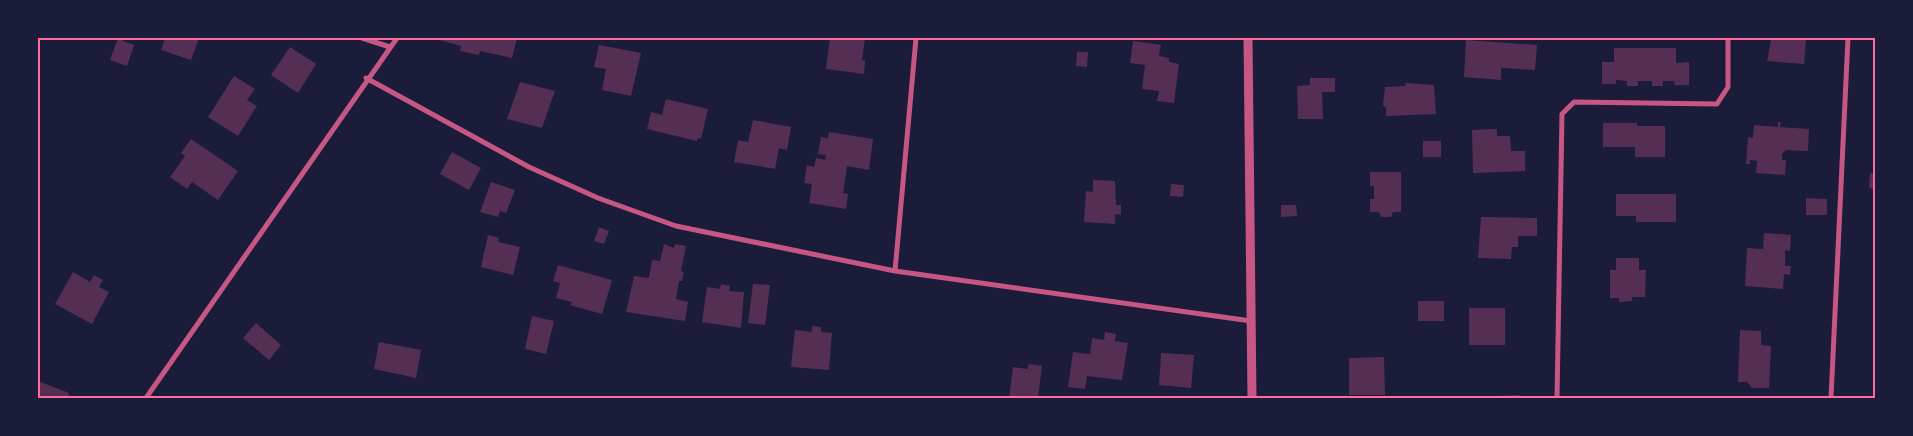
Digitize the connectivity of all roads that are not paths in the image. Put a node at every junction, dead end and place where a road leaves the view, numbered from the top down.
1 (362, 38) edge
2 (397, 38) edge
3 (916, 38) edge
4 (1248, 38) edge
5 (1728, 38) edge
6 (1848, 38) edge
7 (390, 47) junction
8 (366, 78) junction
9 (895, 271) junction
10 (1252, 321) junction
11 (146, 398) edge
12 (1252, 398) edge
13 (1557, 398) edge
14 (1831, 398) edge

1 - 7 street
2 - 7 street
3 - 9 street
4 - 10 street
5 - 13 street
6 - 14 street
7 - 8 street
8 - 9 street
8 - 11 street
9 - 10 street
10 - 12 street

